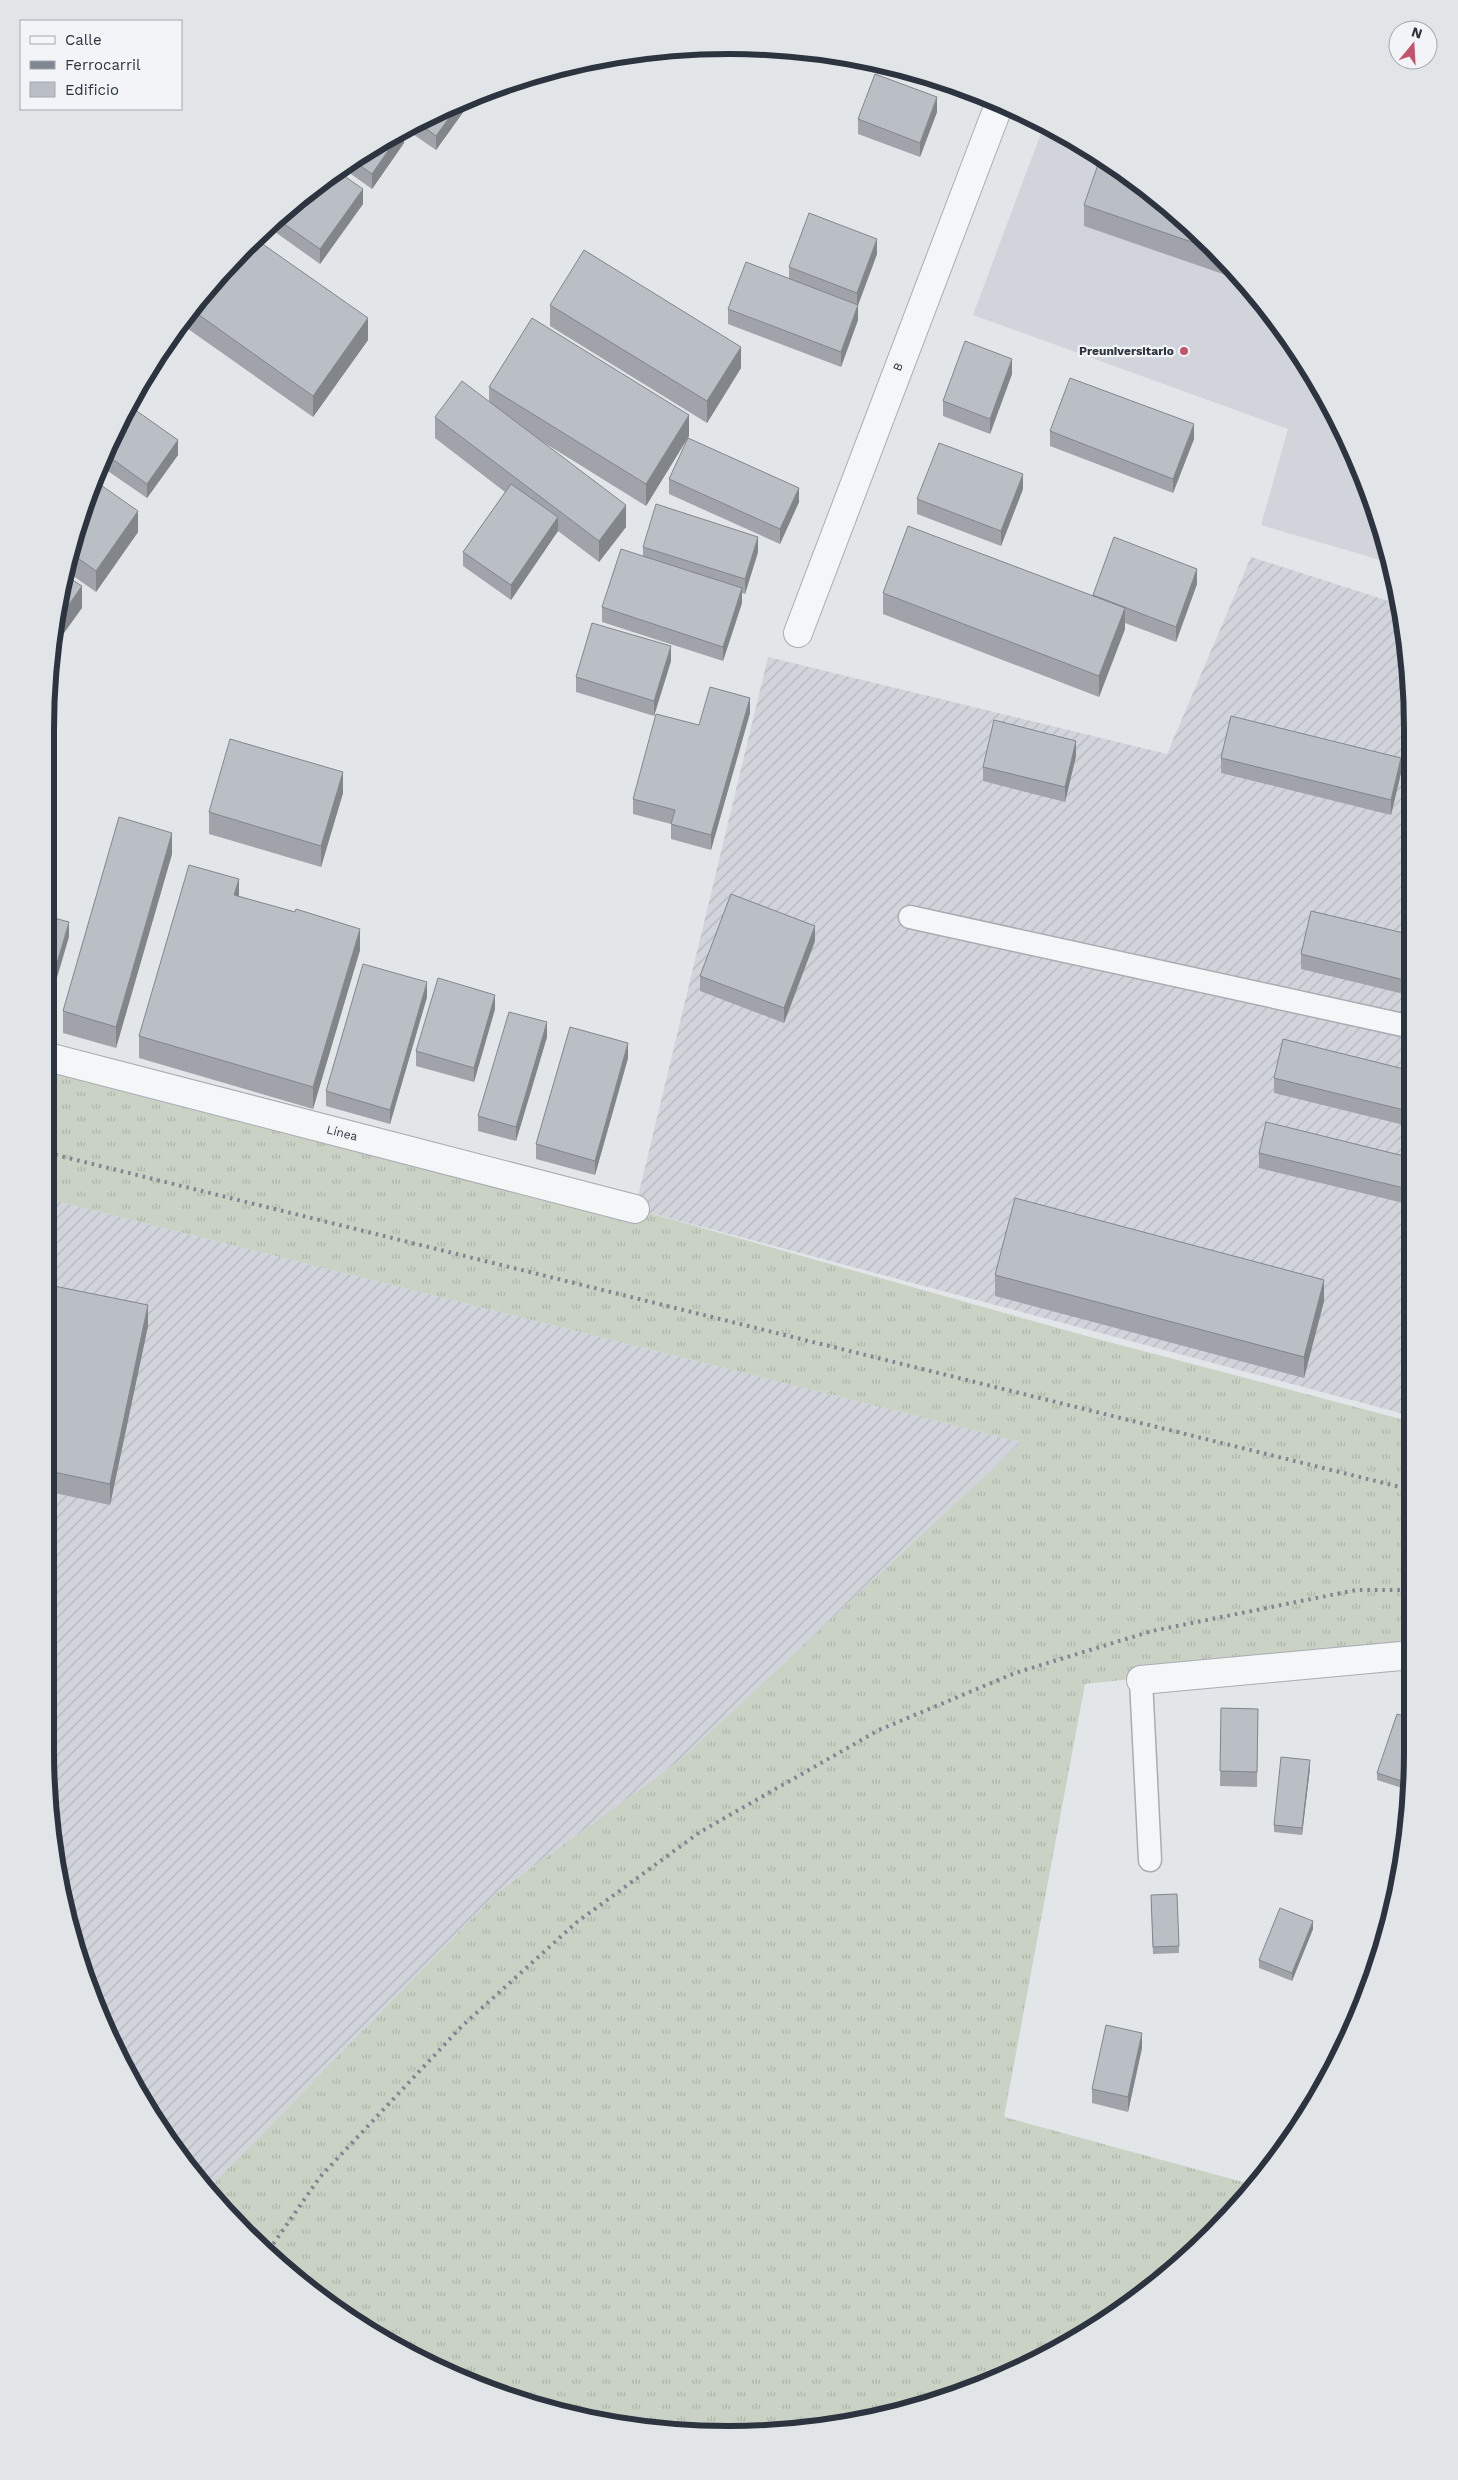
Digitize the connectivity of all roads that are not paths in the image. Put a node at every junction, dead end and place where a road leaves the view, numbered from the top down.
1 (997, 109) edge
2 (798, 634) dead end
3 (910, 917) dead end
4 (1404, 1025) edge
5 (54, 1059) edge
6 (635, 1209) dead end
7 (1404, 1656) edge
8 (1141, 1680) joint
9 (1150, 1860) dead end

1 - 2 street, B
3 - 4 lane
5 - 6 street, Línea
7 - 8 street
8 - 9 lane

